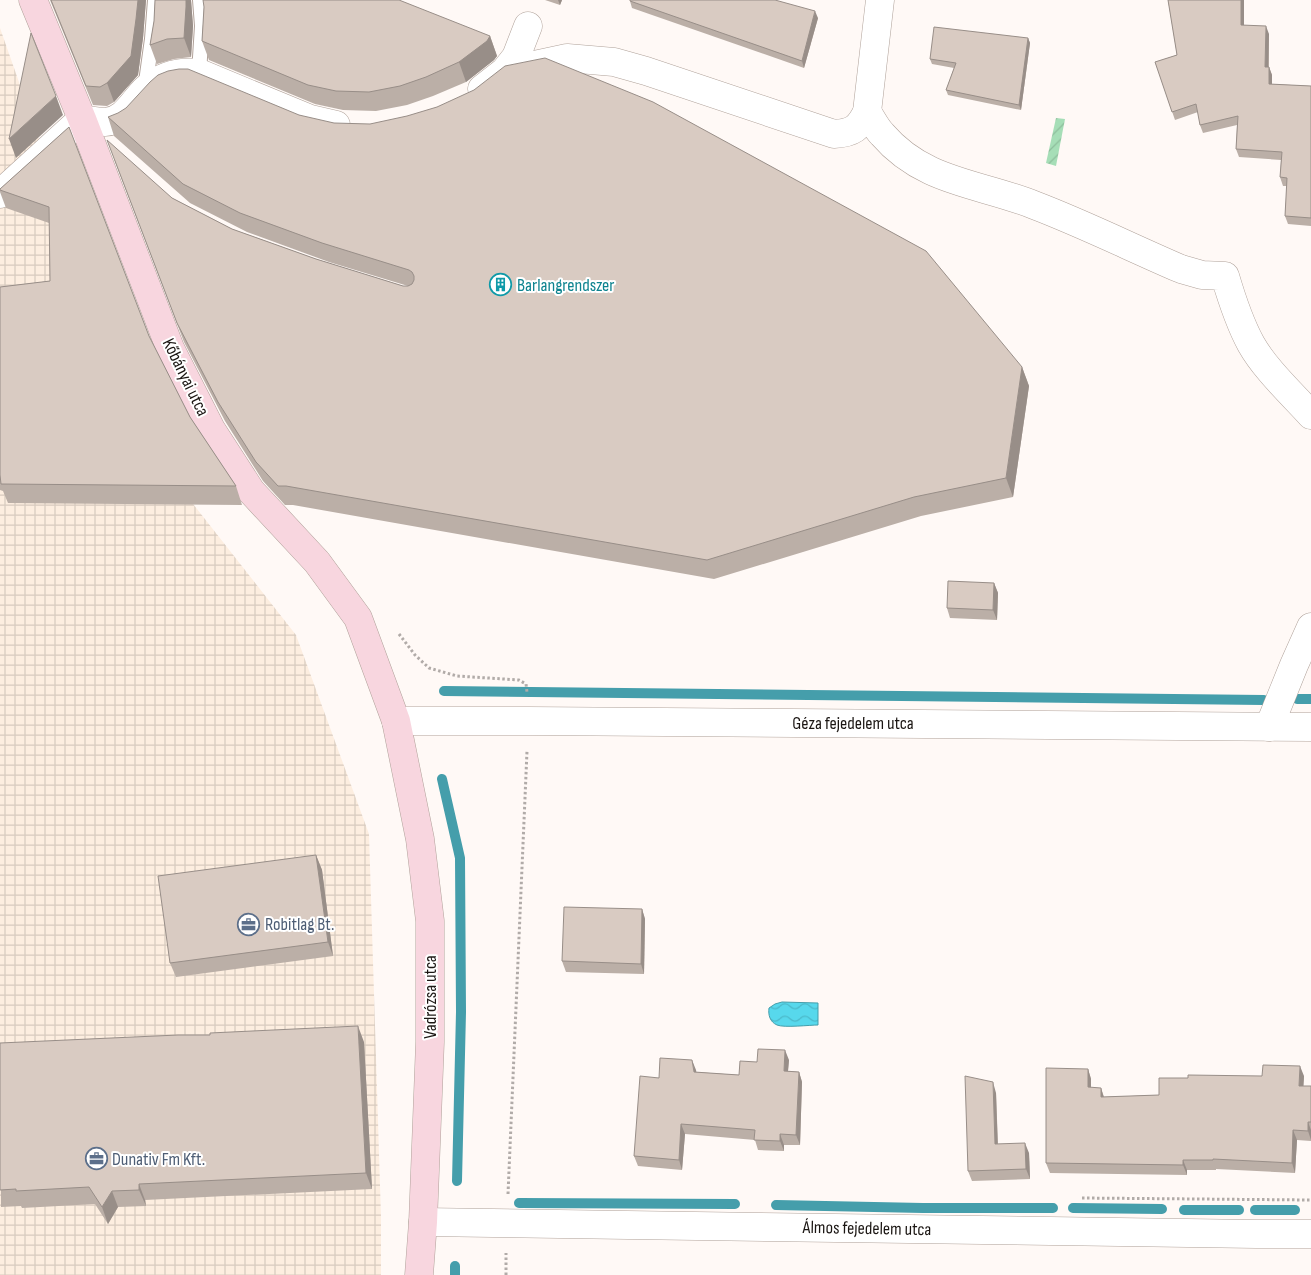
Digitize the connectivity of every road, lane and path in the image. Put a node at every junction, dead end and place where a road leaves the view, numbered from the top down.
1 (33, 0) edge
2 (156, 0) edge
3 (200, 0) edge
4 (880, 0) edge
5 (528, 26) dead end
6 (506, 71) junction
7 (199, 73) junction
8 (145, 90) junction
9 (465, 99) edge
10 (867, 112) junction
11 (82, 118) junction
12 (359, 126) edge
13 (103, 138) dead end
14 (0, 194) edge
15 (1311, 415) edge
16 (1311, 627) edge
17 (396, 721) junction
18 (1269, 727) junction
19 (1311, 727) edge
20 (422, 1222) junction
21 (1311, 1234) edge
22 (419, 1275) edge

1 - 11 street, Kőbányai utca
2 - 8 lane
3 - 7 lane
4 - 10 street
5 - 6 street
6 - 9 street
6 - 10 street
7 - 8 street
7 - 12 street
8 - 11 street
10 - 15 street
11 - 13 lane
11 - 14 street
11 - 17 street, Kőbányai utca
16 - 18 street
17 - 18 street, Géza fejedelem utca
17 - 20 street, Vadrózsa utca
18 - 19 street, Géza fejedelem utca
20 - 21 street, Álmos fejedelem utca
20 - 22 street, Vadrózsa utca

